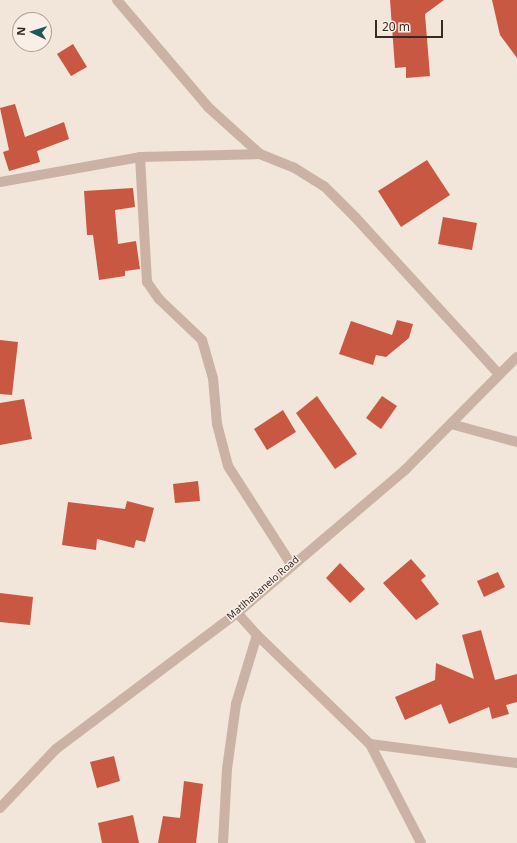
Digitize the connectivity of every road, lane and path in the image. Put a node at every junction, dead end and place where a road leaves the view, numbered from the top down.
1 (117, 0) edge
2 (260, 154) junction
3 (140, 157) junction
4 (0, 182) edge
5 (517, 357) edge
6 (500, 374) junction
7 (450, 424) junction
8 (517, 442) edge
9 (291, 564) junction
10 (237, 613) junction
11 (257, 635) junction
12 (370, 744) junction
13 (517, 763) edge
14 (0, 808) edge
15 (223, 843) edge
16 (421, 843) edge

1 - 2 street
2 - 3 street
2 - 6 street
3 - 4 street
3 - 9 street
5 - 6 street, Matlhabanelo Road
6 - 7 street, Matlhabanelo Road
7 - 8 street
7 - 9 street, Matlhabanelo Road
9 - 10 street, Matlhabanelo Road
10 - 11 street
10 - 14 street, Matlhabanelo Road
11 - 12 street
11 - 15 street
12 - 13 street
12 - 16 street

